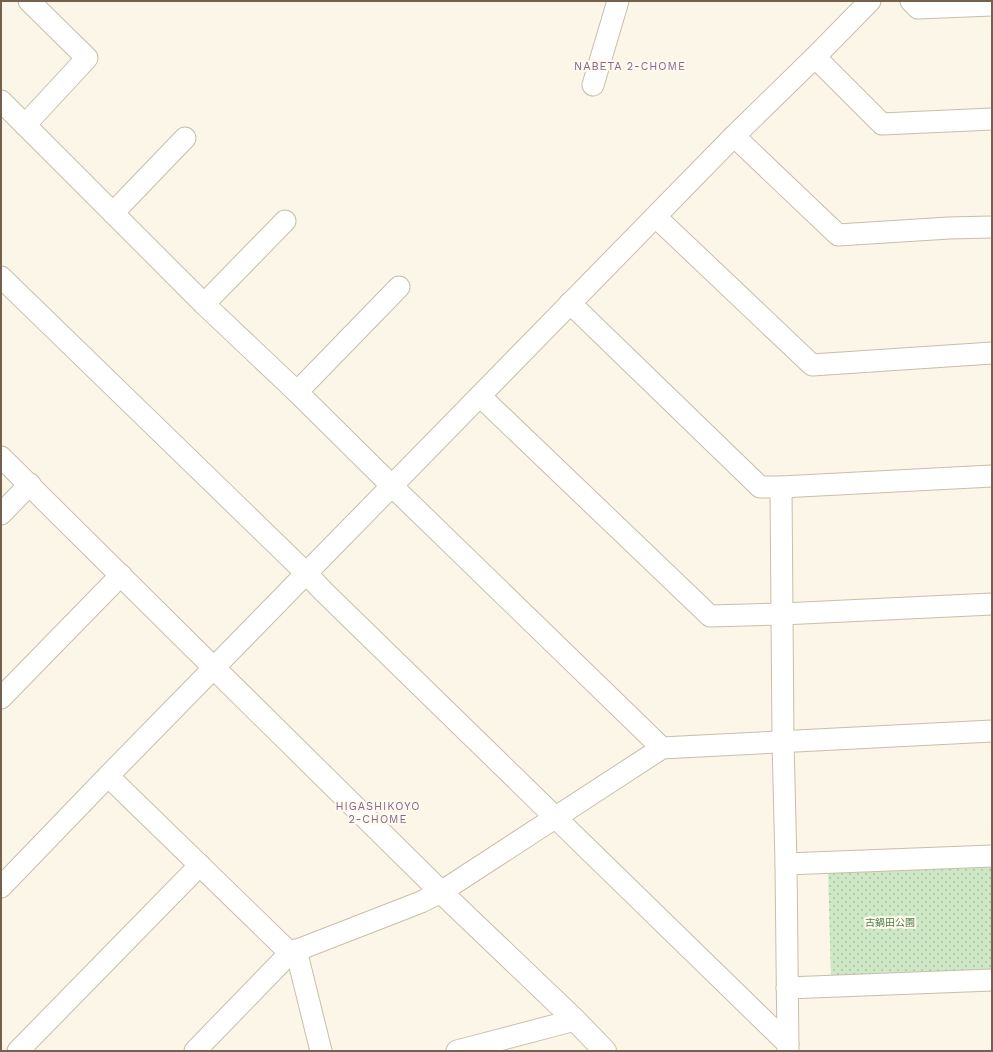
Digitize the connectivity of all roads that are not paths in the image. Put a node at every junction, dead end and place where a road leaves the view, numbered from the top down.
1 (29, 1) edge
2 (618, 1) edge
3 (870, 1) edge
4 (911, 1) edge
5 (992, 5) edge
6 (815, 57) junction
7 (593, 85) dead end
8 (1, 102) edge
9 (992, 119) edge
10 (25, 125) junction
11 (734, 136) junction
12 (185, 138) dead end
13 (113, 213) junction
14 (656, 217) junction
15 (285, 221) dead end
16 (992, 227) edge
17 (1, 277) edge
18 (399, 286) dead end
19 (570, 303) junction
20 (204, 304) junction
21 (992, 353) edge
22 (297, 392) junction
23 (480, 396) junction
24 (1, 457) edge
25 (992, 476) edge
26 (30, 484) junction
27 (392, 486) junction
28 (781, 487) junction
29 (1, 514) edge
30 (121, 574) junction
31 (307, 574) junction
32 (992, 604) edge
33 (782, 614) junction
34 (214, 668) junction
35 (1, 698) edge
36 (992, 731) edge
37 (783, 741) junction
38 (662, 748) junction
39 (108, 776) junction
40 (556, 818) junction
41 (992, 856) edge
42 (786, 864) junction
43 (200, 865) junction
44 (1, 888) edge
45 (441, 892) junction
46 (293, 951) junction
47 (992, 980) edge
48 (787, 988) junction
49 (575, 1020) junction
50 (788, 1047) edge
51 (18, 1051) edge
52 (194, 1051) edge
53 (321, 1051) edge
54 (457, 1051) edge
55 (605, 1051) edge

1 - 10 street
2 - 7 street
3 - 6 street
4 - 5 street
6 - 9 street
6 - 11 street
8 - 10 street
10 - 13 street
11 - 14 street
11 - 16 street
12 - 13 street
13 - 20 street
14 - 19 street
14 - 21 street
15 - 20 street
17 - 31 street
18 - 22 street
19 - 23 street
19 - 28 street
20 - 22 street
22 - 27 street
23 - 27 street
23 - 33 street
24 - 26 street
25 - 28 street
26 - 29 street
26 - 30 street
27 - 31 street
27 - 38 street
28 - 33 street
30 - 34 street
30 - 35 street
31 - 34 street
31 - 40 street
32 - 33 street
33 - 37 street
34 - 39 street
34 - 45 street
36 - 37 street
37 - 38 street
37 - 42 street
38 - 40 street
39 - 43 street
39 - 44 street
40 - 45 street
40 - 50 street
41 - 42 street
42 - 48 street
43 - 46 street
43 - 51 street
45 - 46 street
45 - 49 street
46 - 52 street
46 - 53 street
47 - 48 street
48 - 50 street
49 - 54 street
49 - 55 street

